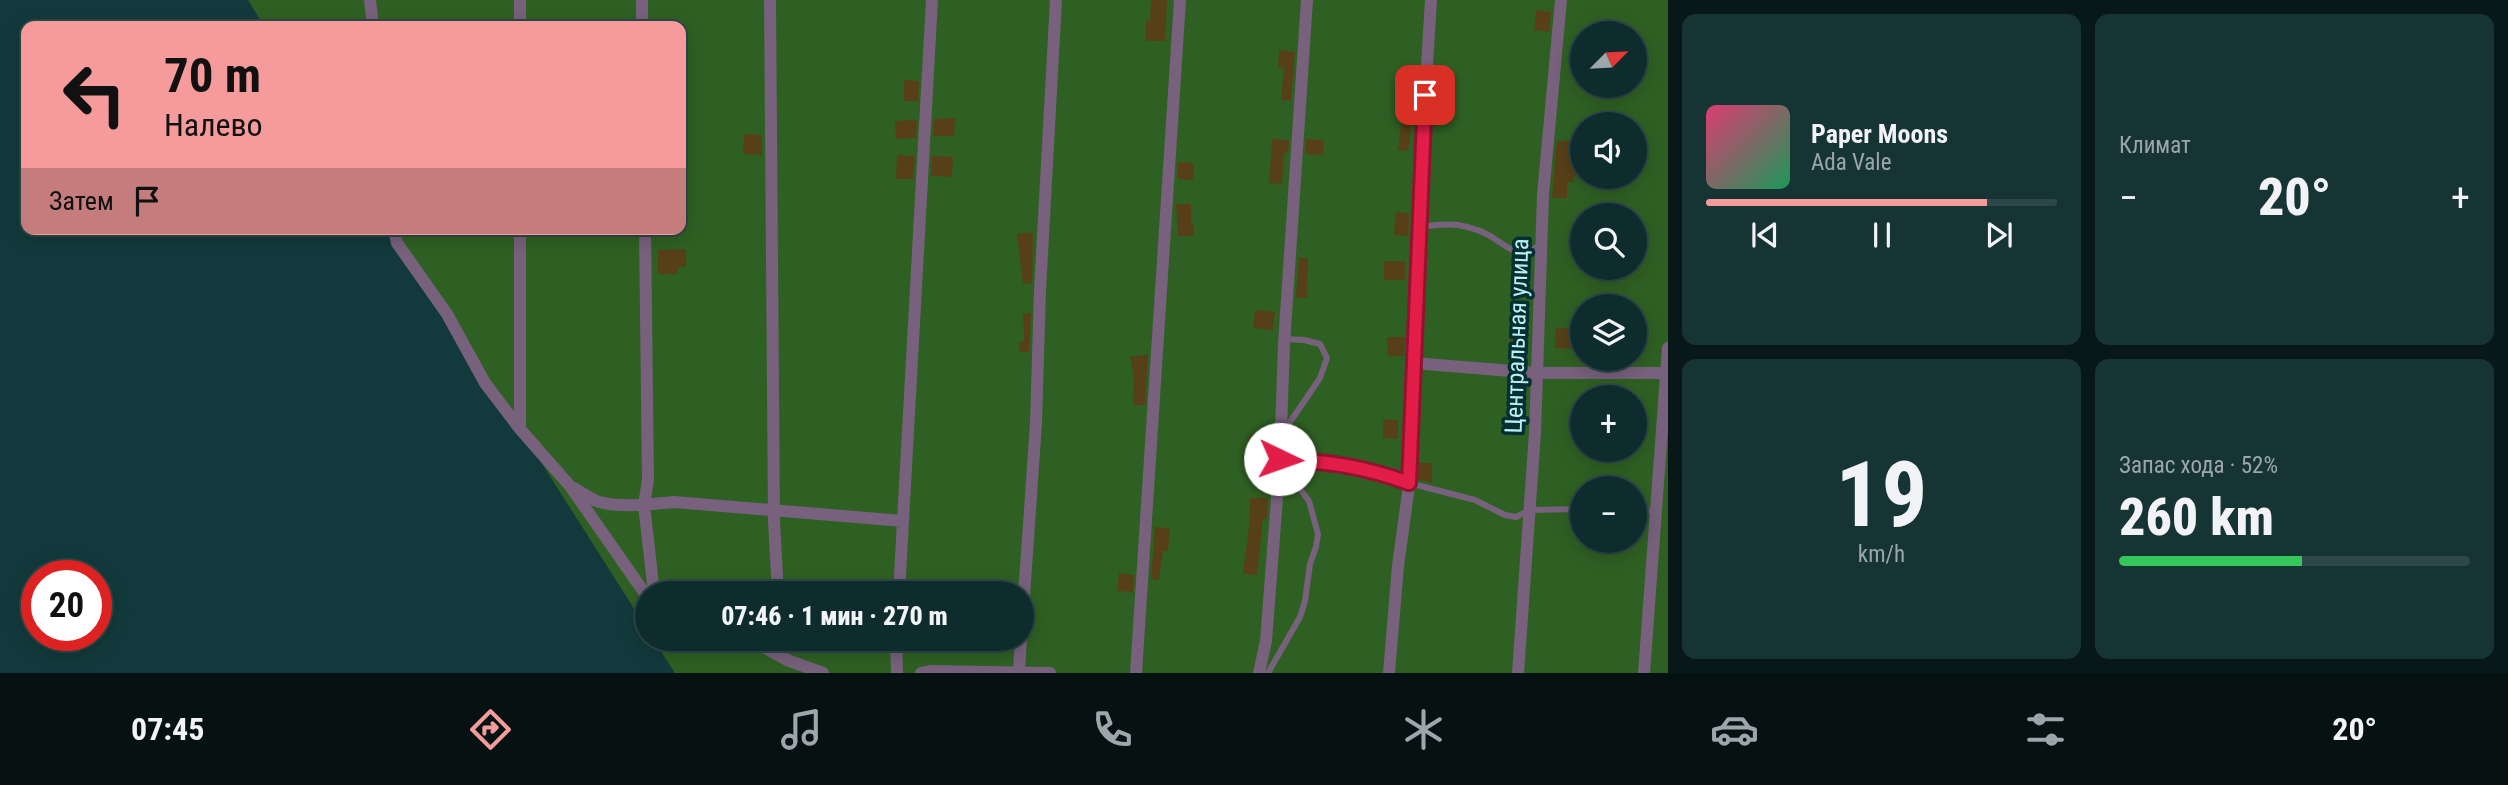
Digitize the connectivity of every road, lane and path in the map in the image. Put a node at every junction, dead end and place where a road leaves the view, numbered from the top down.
1 (370, 0) edge
2 (520, 0) edge
3 (642, 0) edge
4 (770, 0) edge
5 (932, 0) edge
6 (1056, 0) edge
7 (1180, 0) edge
8 (1307, 0) edge
9 (1431, 0) edge
10 (1561, 0) edge
11 (372, 21) edge
12 (520, 21) edge
13 (642, 21) edge
14 (1418, 227) junction
15 (395, 235) edge
16 (520, 235) edge
17 (645, 235) edge
18 (1541, 244) junction
19 (1285, 339) junction
20 (1668, 348) edge
21 (1413, 363) junction
22 (1537, 373) junction
23 (1667, 373) edge
24 (520, 429) junction
25 (1281, 435) junction
26 (1280, 465) junction
27 (1409, 483) junction
28 (570, 486) junction
29 (644, 505) junction
30 (774, 508) junction
31 (1570, 509) edge
32 (1530, 510) junction
33 (1647, 512) edge
34 (1656, 512) junction
35 (903, 521) junction
36 (636, 581) edge
37 (653, 581) edge
38 (777, 581) edge
39 (900, 581) edge
40 (1025, 581) edge
41 (772, 651) edge
42 (896, 651) edge
43 (1020, 651) edge
44 (1019, 671) junction
45 (823, 673) edge
46 (897, 673) edge
47 (921, 673) edge
48 (1049, 673) edge
49 (1136, 673) edge
50 (1259, 673) edge
51 (1268, 673) edge
52 (1389, 673) edge
53 (1518, 673) edge
54 (1644, 673) edge

1 - 11 street
2 - 12 street
3 - 13 street
4 - 30 street
5 - 35 street
6 - 40 street
7 - 49 street
8 - 19 street
9 - 14 street
10 - 18 street, Центральная улица
14 - 18 lane
14 - 21 street
15 - 24 street
16 - 24 street
17 - 29 street
18 - 22 street, Центральная улица
19 - 25 street
19 - 25 lane
20 - 23 street
21 - 22 street
21 - 27 street
22 - 23 street
22 - 32 street, Центральная улица
23 - 34 street
24 - 28 street
25 - 26 street
26 - 27 lane
26 - 50 street
26 - 51 lane
27 - 32 lane
27 - 52 street
28 - 29 street
28 - 36 street
29 - 30 street
29 - 37 street
30 - 35 street
30 - 38 street
31 - 32 lane
32 - 53 street, Центральная улица
33 - 34 lane
34 - 54 street
35 - 39 street
41 - 45 street
42 - 46 street
43 - 44 street
44 - 47 street
44 - 48 street

